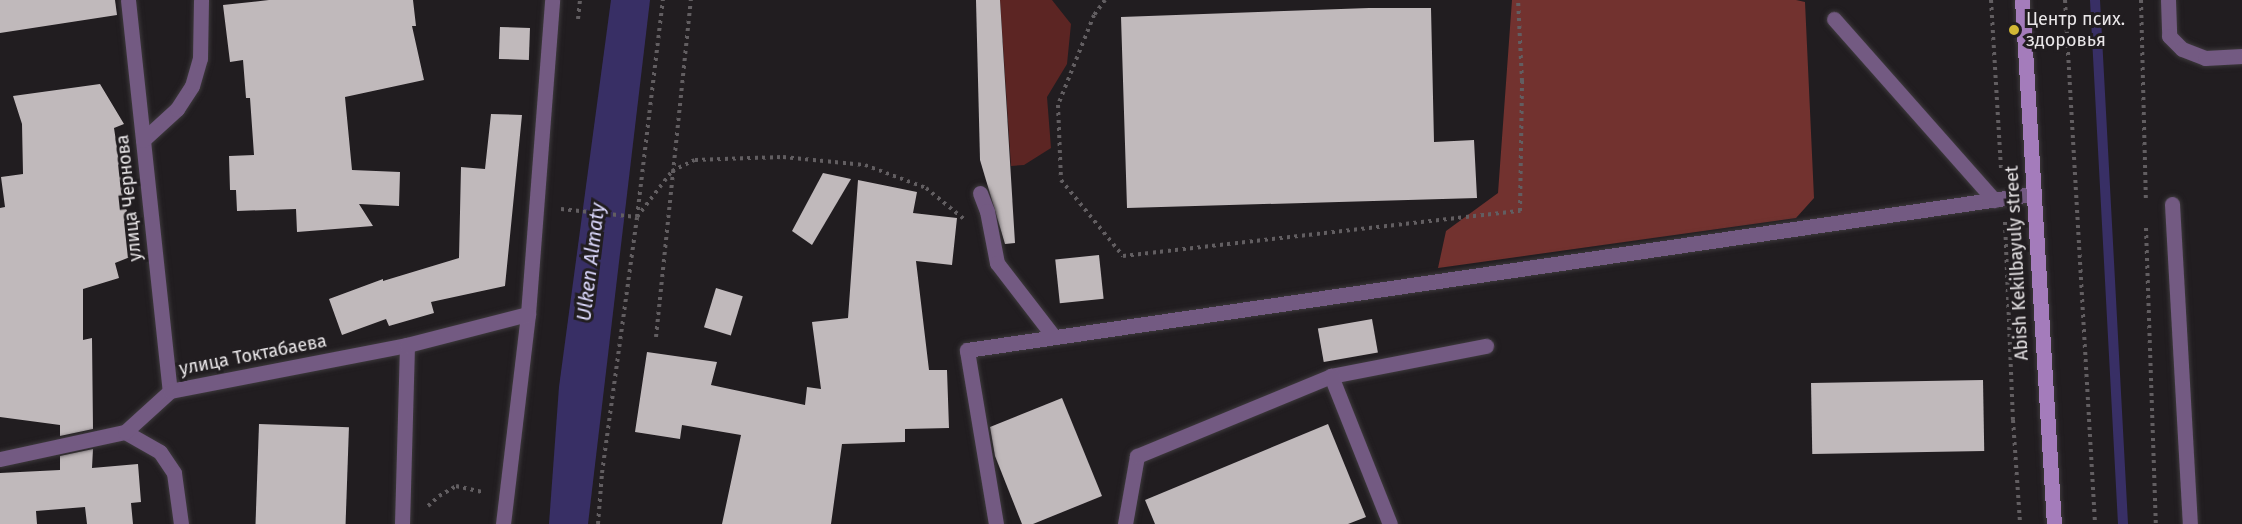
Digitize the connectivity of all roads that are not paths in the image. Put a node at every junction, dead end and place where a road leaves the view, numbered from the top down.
1 (128, 0) edge
2 (201, 0) edge
3 (552, 0) edge
4 (2022, 0) edge
5 (2168, 0) edge
6 (1834, 19) dead end
7 (2242, 56) edge
8 (143, 140) junction
9 (980, 193) dead end
10 (2033, 194) junction
11 (1998, 200) junction
12 (2172, 204) dead end
13 (528, 314) junction
14 (1054, 337) junction
15 (407, 345) junction
16 (1486, 346) dead end
17 (1331, 376) junction
18 (170, 391) junction
19 (125, 432) junction
20 (0, 459) edge
21 (181, 524) edge
22 (402, 524) edge
23 (503, 524) edge
24 (996, 524) edge
25 (1125, 524) edge
26 (1390, 524) edge
27 (2055, 524) edge
28 (2190, 524) edge

1 - 8 street, улица Чернова
2 - 8 street
3 - 13 street
4 - 10 street, Abish Kekilbayuly street
5 - 7 street
6 - 11 street
8 - 18 street, улица Чернова
9 - 14 street
10 - 11 street
10 - 27 street, Abish Kekilbayuly street
11 - 14 street
12 - 28 street
13 - 15 street, улица Токтабаева
13 - 23 street
14 - 24 street
15 - 18 street, улица Токтабаева
15 - 22 street
16 - 17 street
17 - 25 street
17 - 26 street
18 - 19 street, улица Токтабаева
19 - 20 street
19 - 21 street

